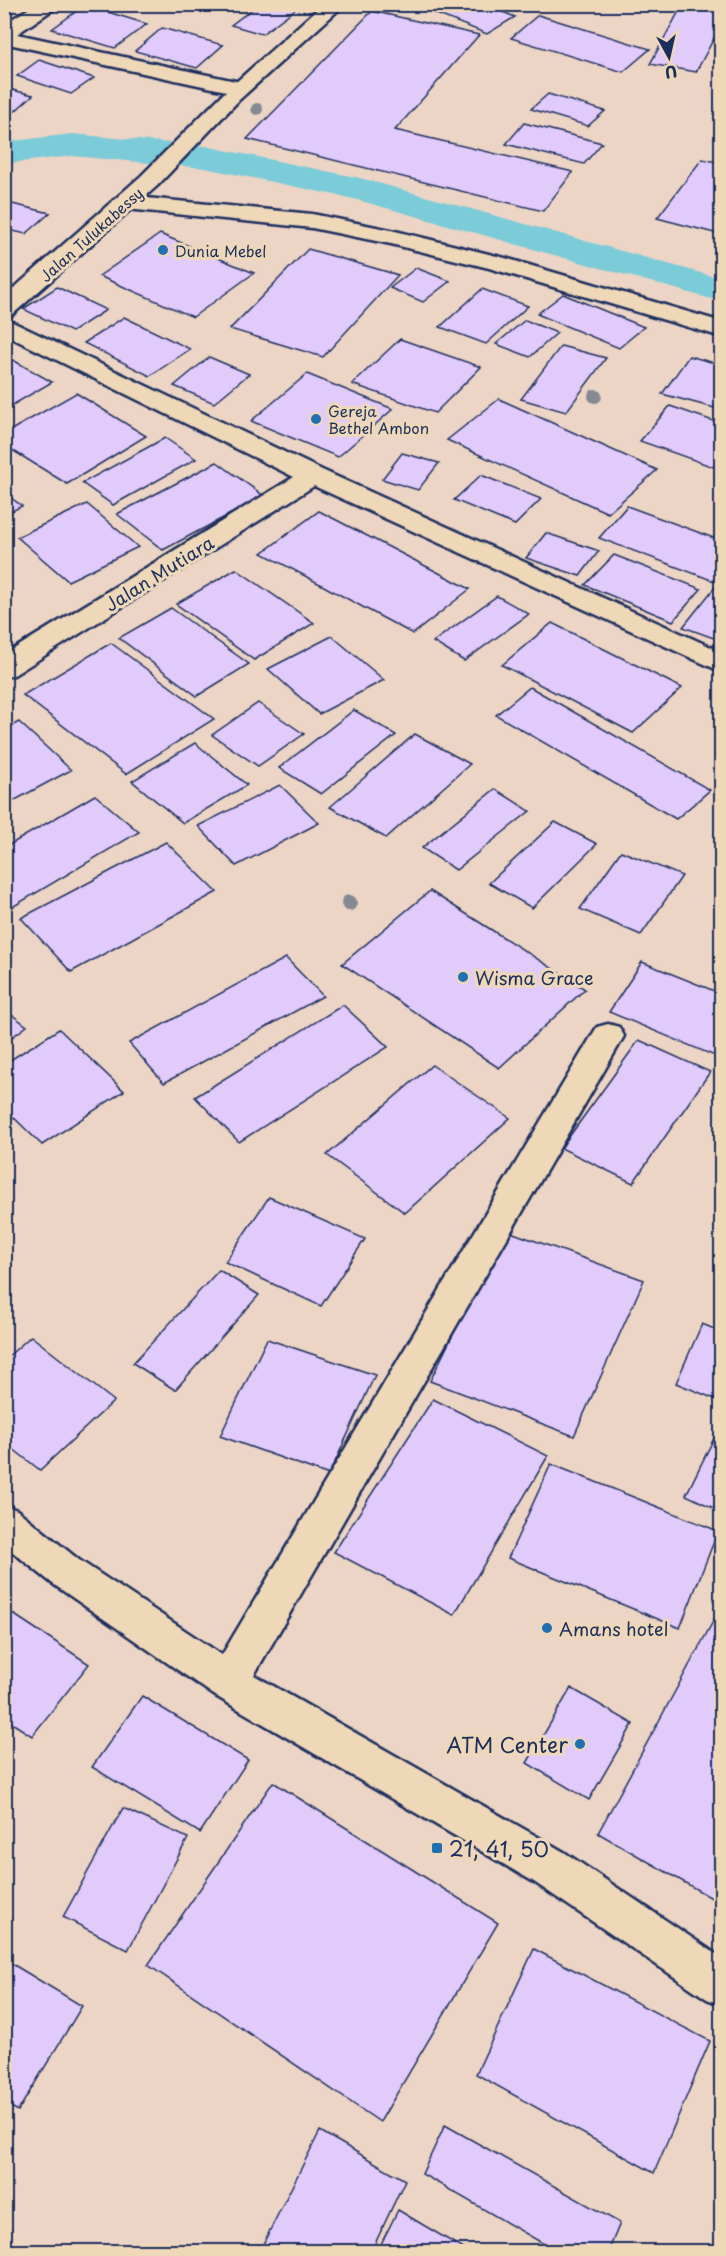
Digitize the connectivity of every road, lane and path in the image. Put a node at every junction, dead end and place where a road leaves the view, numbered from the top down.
1 (51, 4) edge
2 (335, 4) edge
3 (4, 33) edge
4 (4, 38) edge
5 (236, 92) junction
6 (125, 203) junction
7 (4, 310) edge
8 (4, 326) edge
9 (722, 330) edge
10 (313, 476) junction
11 (722, 663) edge
12 (4, 668) edge
13 (608, 1036) dead end
14 (4, 1522) edge
15 (228, 1682) junction
16 (722, 1984) edge

1 - 3 street
2 - 5 street, Jalan Tulukabessy
4 - 5 street
5 - 6 street, Jalan Tulukabessy
6 - 7 street, Jalan Tulukabessy
6 - 9 street
8 - 10 street
10 - 11 street
10 - 12 street, Jalan Mutiara
13 - 15 street
14 - 15 street
15 - 16 street

